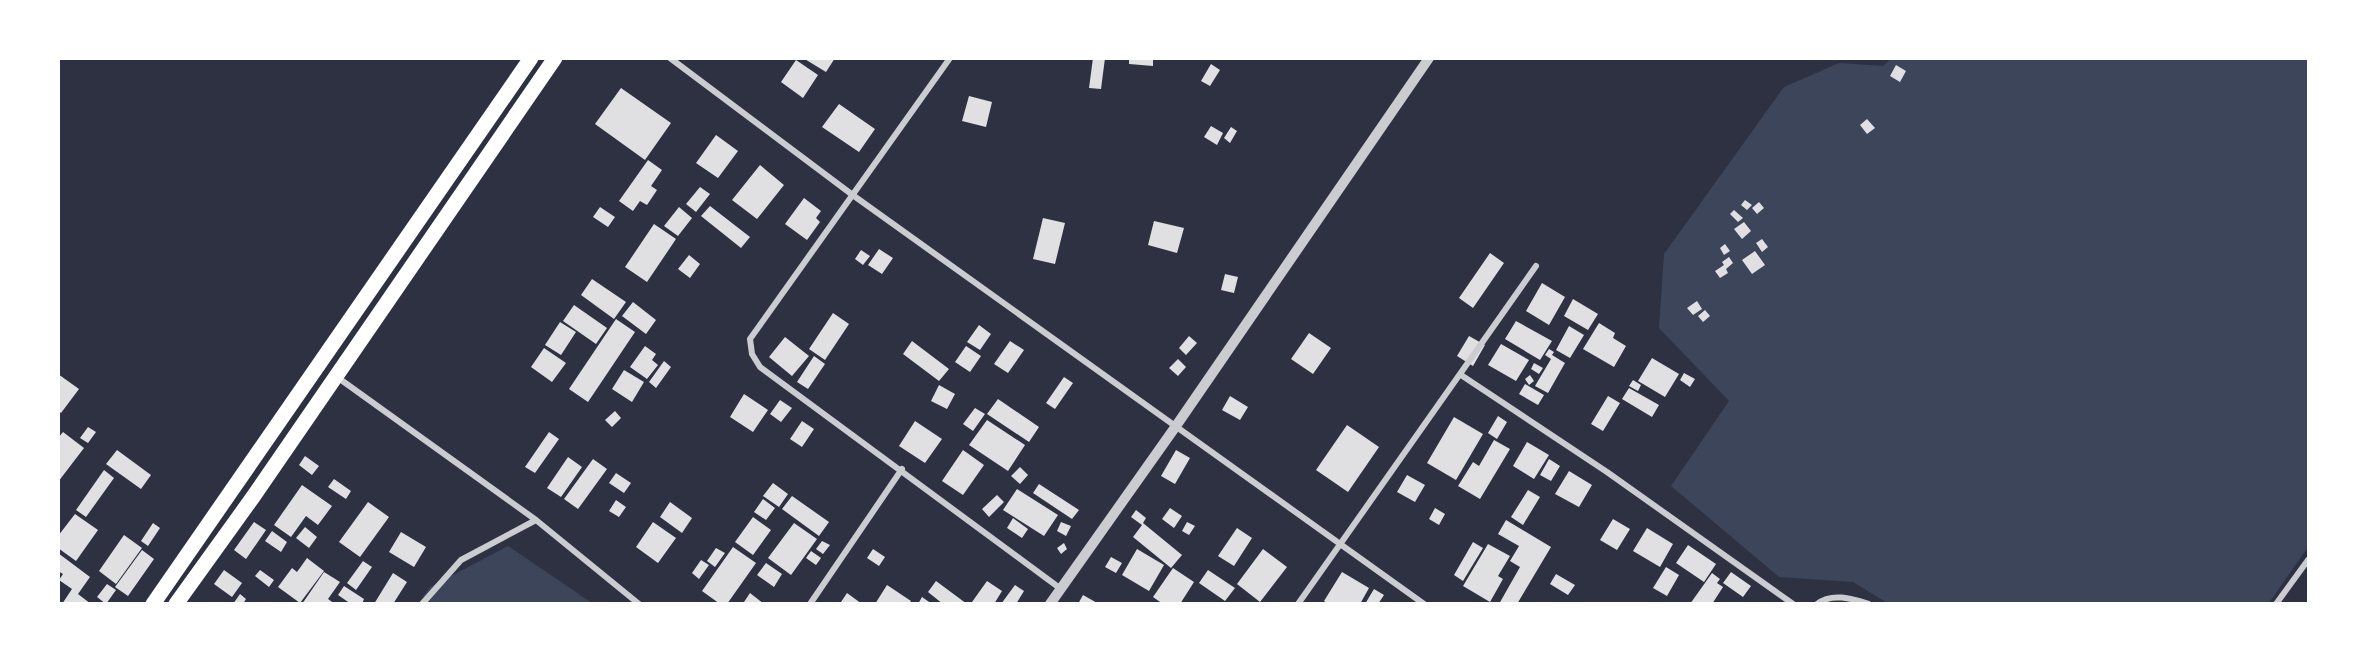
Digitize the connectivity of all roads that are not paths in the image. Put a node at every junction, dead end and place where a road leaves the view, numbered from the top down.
1 (531, 58) edge
2 (555, 58) edge
3 (669, 58) edge
4 (950, 58) edge
5 (1429, 58) edge
6 (854, 196) junction
7 (1536, 266) dead end
8 (1461, 375) junction
9 (336, 377) junction
10 (1176, 426) junction
11 (902, 469) junction
12 (536, 520) junction
13 (1341, 544) junction
14 (2308, 560) edge
15 (1061, 589) junction
16 (153, 603) edge
17 (176, 603) edge
18 (422, 603) edge
19 (639, 603) edge
20 (810, 603) edge
21 (1050, 603) edge
22 (1298, 603) edge
23 (1424, 603) edge
24 (1792, 603) edge
25 (1817, 603) edge
26 (1869, 603) edge
27 (2276, 603) edge

1 - 16 main road
2 - 9 main road
3 - 6 street
4 - 6 street
5 - 10 street
6 - 10 street
6 - 11 street
7 - 8 street
8 - 13 street
8 - 24 street
9 - 12 street
9 - 17 main road
10 - 13 street
10 - 15 street
11 - 15 street
11 - 20 street
12 - 18 street
12 - 19 street
13 - 22 street
13 - 23 street
14 - 27 street
15 - 21 street
25 - 26 street

